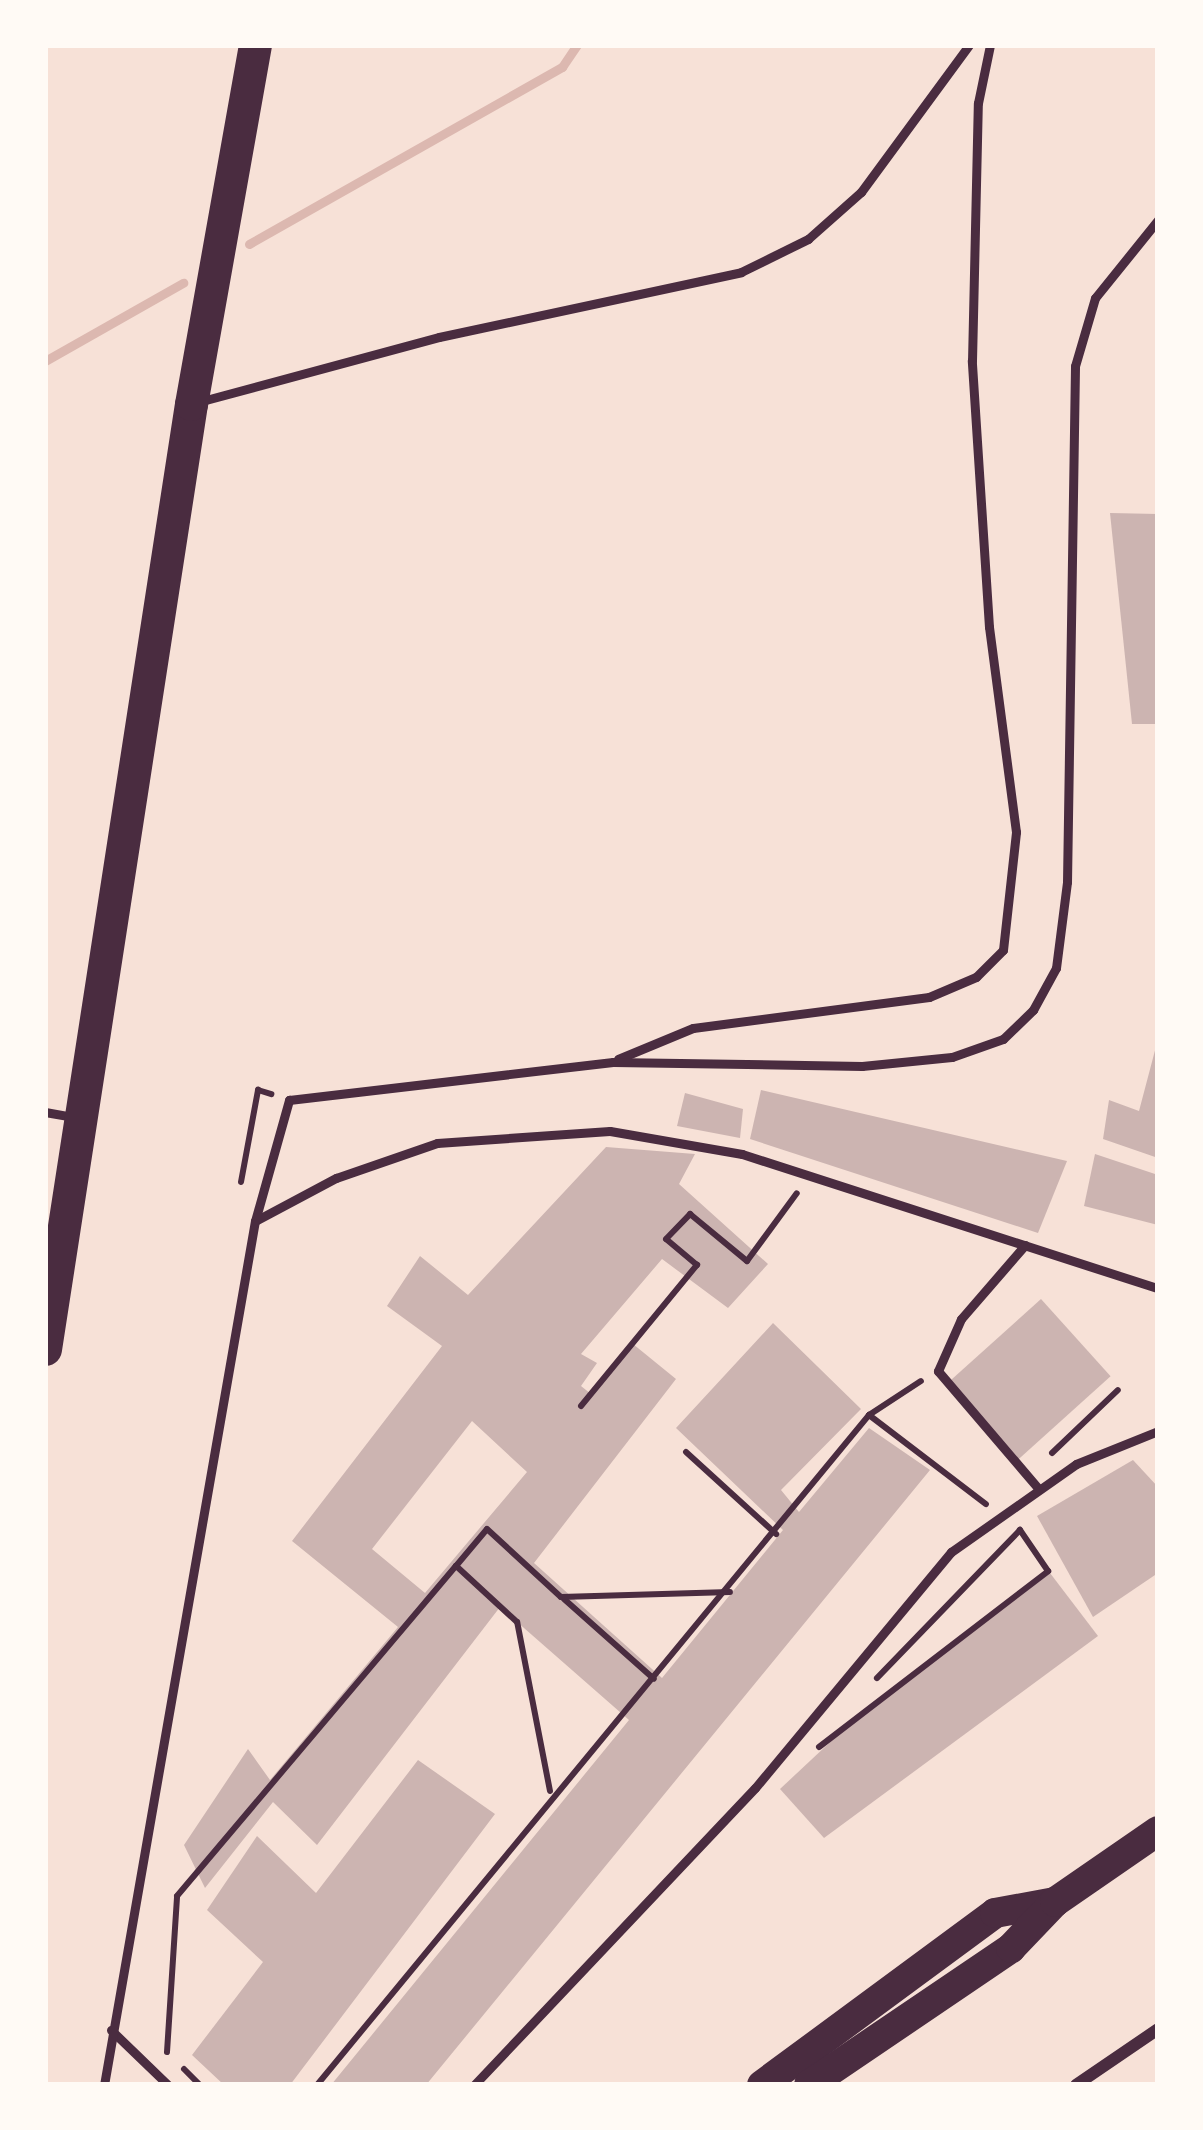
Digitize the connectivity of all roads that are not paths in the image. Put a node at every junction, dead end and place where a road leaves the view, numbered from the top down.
1 (255, 45) edge
2 (969, 45) edge
3 (990, 45) edge
4 (1158, 220) edge
5 (191, 404) junction
6 (614, 1062) junction
7 (45, 1112) edge
8 (84, 1119) junction
9 (255, 1221) junction
10 (1025, 1246) junction
11 (1158, 1288) edge
12 (45, 1349) edge
13 (1158, 1431) edge
14 (1038, 1488) junction
15 (1158, 1831) edge
16 (1055, 1902) junction
17 (1158, 2029) edge
18 (111, 2030) junction
19 (104, 2085) edge
20 (169, 2085) edge
21 (474, 2085) edge
22 (762, 2085) edge
23 (809, 2085) edge
24 (1076, 2085) edge

1 - 5 highway
2 - 5 lane
3 - 6 lane
4 - 6 lane
5 - 8 highway
6 - 9 lane
7 - 8 lane
8 - 12 highway
9 - 10 lane
9 - 18 lane
10 - 11 lane
10 - 14 lane
13 - 14 lane
14 - 21 lane
15 - 16 main road
16 - 22 main road
16 - 23 main road
17 - 24 street
18 - 19 lane
18 - 20 lane

